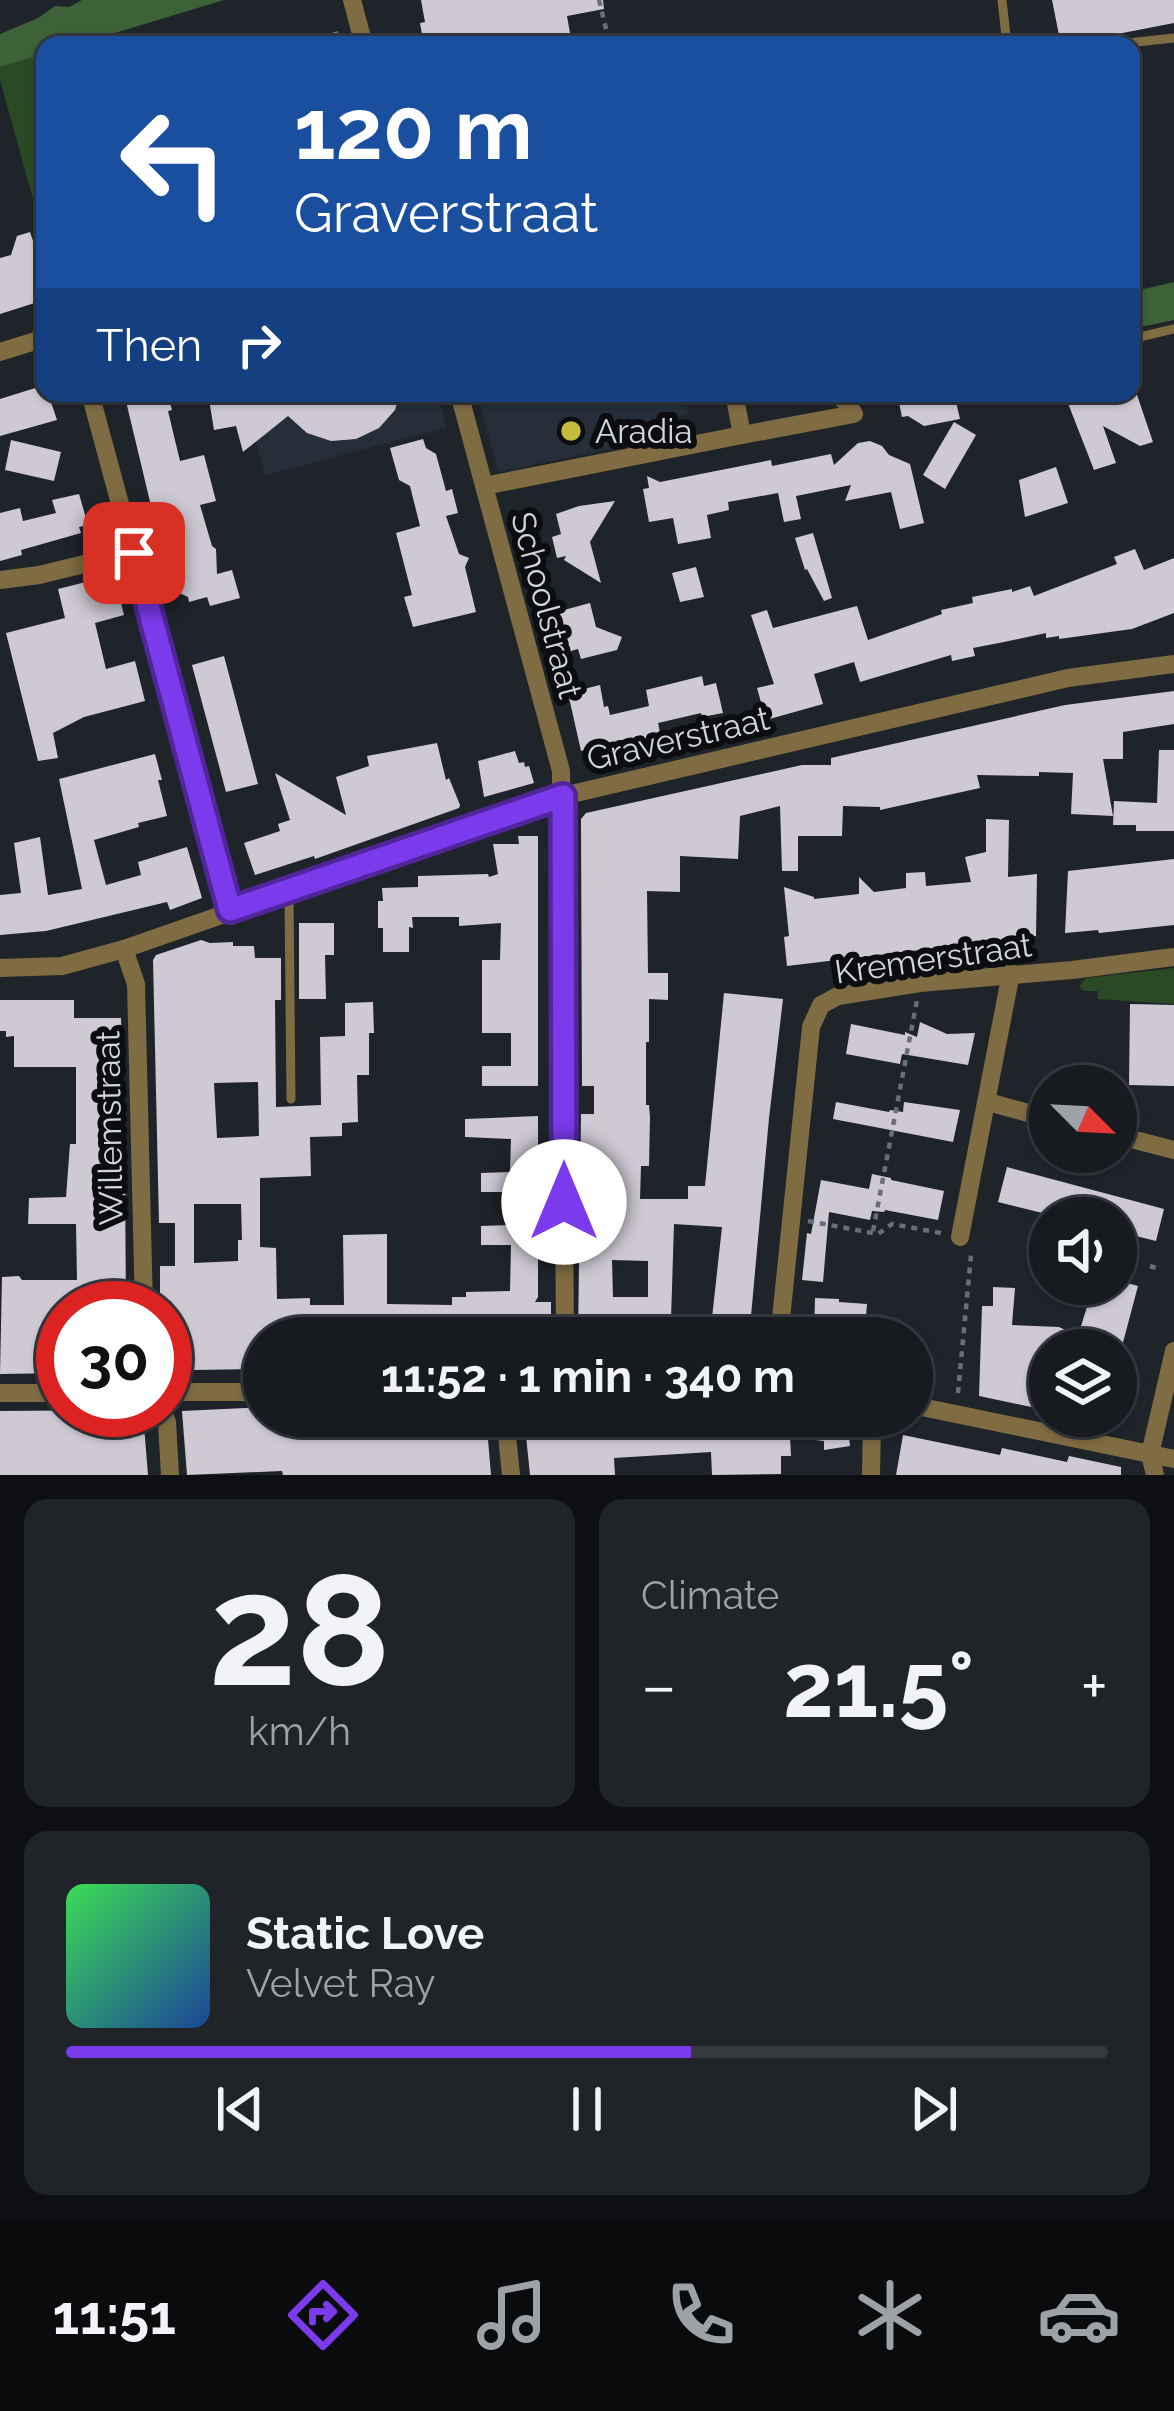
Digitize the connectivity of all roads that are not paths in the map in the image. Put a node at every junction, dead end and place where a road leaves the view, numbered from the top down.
1 (352, 0) edge
2 (1002, 0) edge
3 (362, 36) edge
4 (1006, 36) edge
5 (1174, 38) edge
6 (1140, 42) edge
7 (1174, 328) edge
8 (1140, 336) edge
9 (36, 341) edge
10 (0, 352) edge
11 (92, 402) edge
12 (461, 402) edge
13 (736, 402) edge
14 (847, 402) edge
15 (742, 435) junction
16 (484, 486) junction
17 (134, 553) junction
18 (0, 580) edge
19 (1174, 664) edge
20 (563, 796) junction
21 (289, 890) junction
22 (230, 910) junction
23 (124, 949) junction
24 (1174, 957) edge
25 (0, 968) edge
26 (1011, 974) junction
27 (291, 1099) dead end
28 (988, 1102) junction
29 (1029, 1113) edge
30 (1137, 1141) edge
31 (1174, 1150) edge
32 (960, 1237) road end
33 (143, 1281) edge
34 (565, 1317) edge
35 (781, 1317) edge
36 (1174, 1351) edge
37 (192, 1392) edge
38 (243, 1392) edge
39 (36, 1393) edge
40 (0, 1394) edge
41 (933, 1409) edge
42 (167, 1437) edge
43 (507, 1437) edge
44 (872, 1437) edge
45 (1150, 1454) junction
46 (1174, 1459) edge
47 (170, 1475) edge
48 (511, 1475) edge
49 (871, 1475) edge
50 (1155, 1475) edge

1 - 3 street
2 - 4 lane
5 - 6 lane
7 - 8 lane
9 - 10 street
11 - 17 street
12 - 16 street, Schoolstraat
13 - 15 street
14 - 15 street
15 - 16 street
16 - 20 street, Schoolstraat
17 - 18 street
17 - 22 street
19 - 20 street, Graverstraat
20 - 21 street, Graverstraat
20 - 34 street, Schoolstraat
21 - 22 street, Graverstraat
21 - 27 lane
22 - 23 street, Graverstraat
23 - 25 street, Graverstraat
23 - 33 street, Willemstraat
24 - 26 street, Kremerstraat
26 - 28 street
26 - 35 street, Kremerstraat
28 - 29 street
28 - 32 street
30 - 31 street
36 - 45 street
37 - 38 street
39 - 40 street
41 - 45 street
42 - 47 street
43 - 48 street
44 - 49 street
45 - 46 street
45 - 50 street

